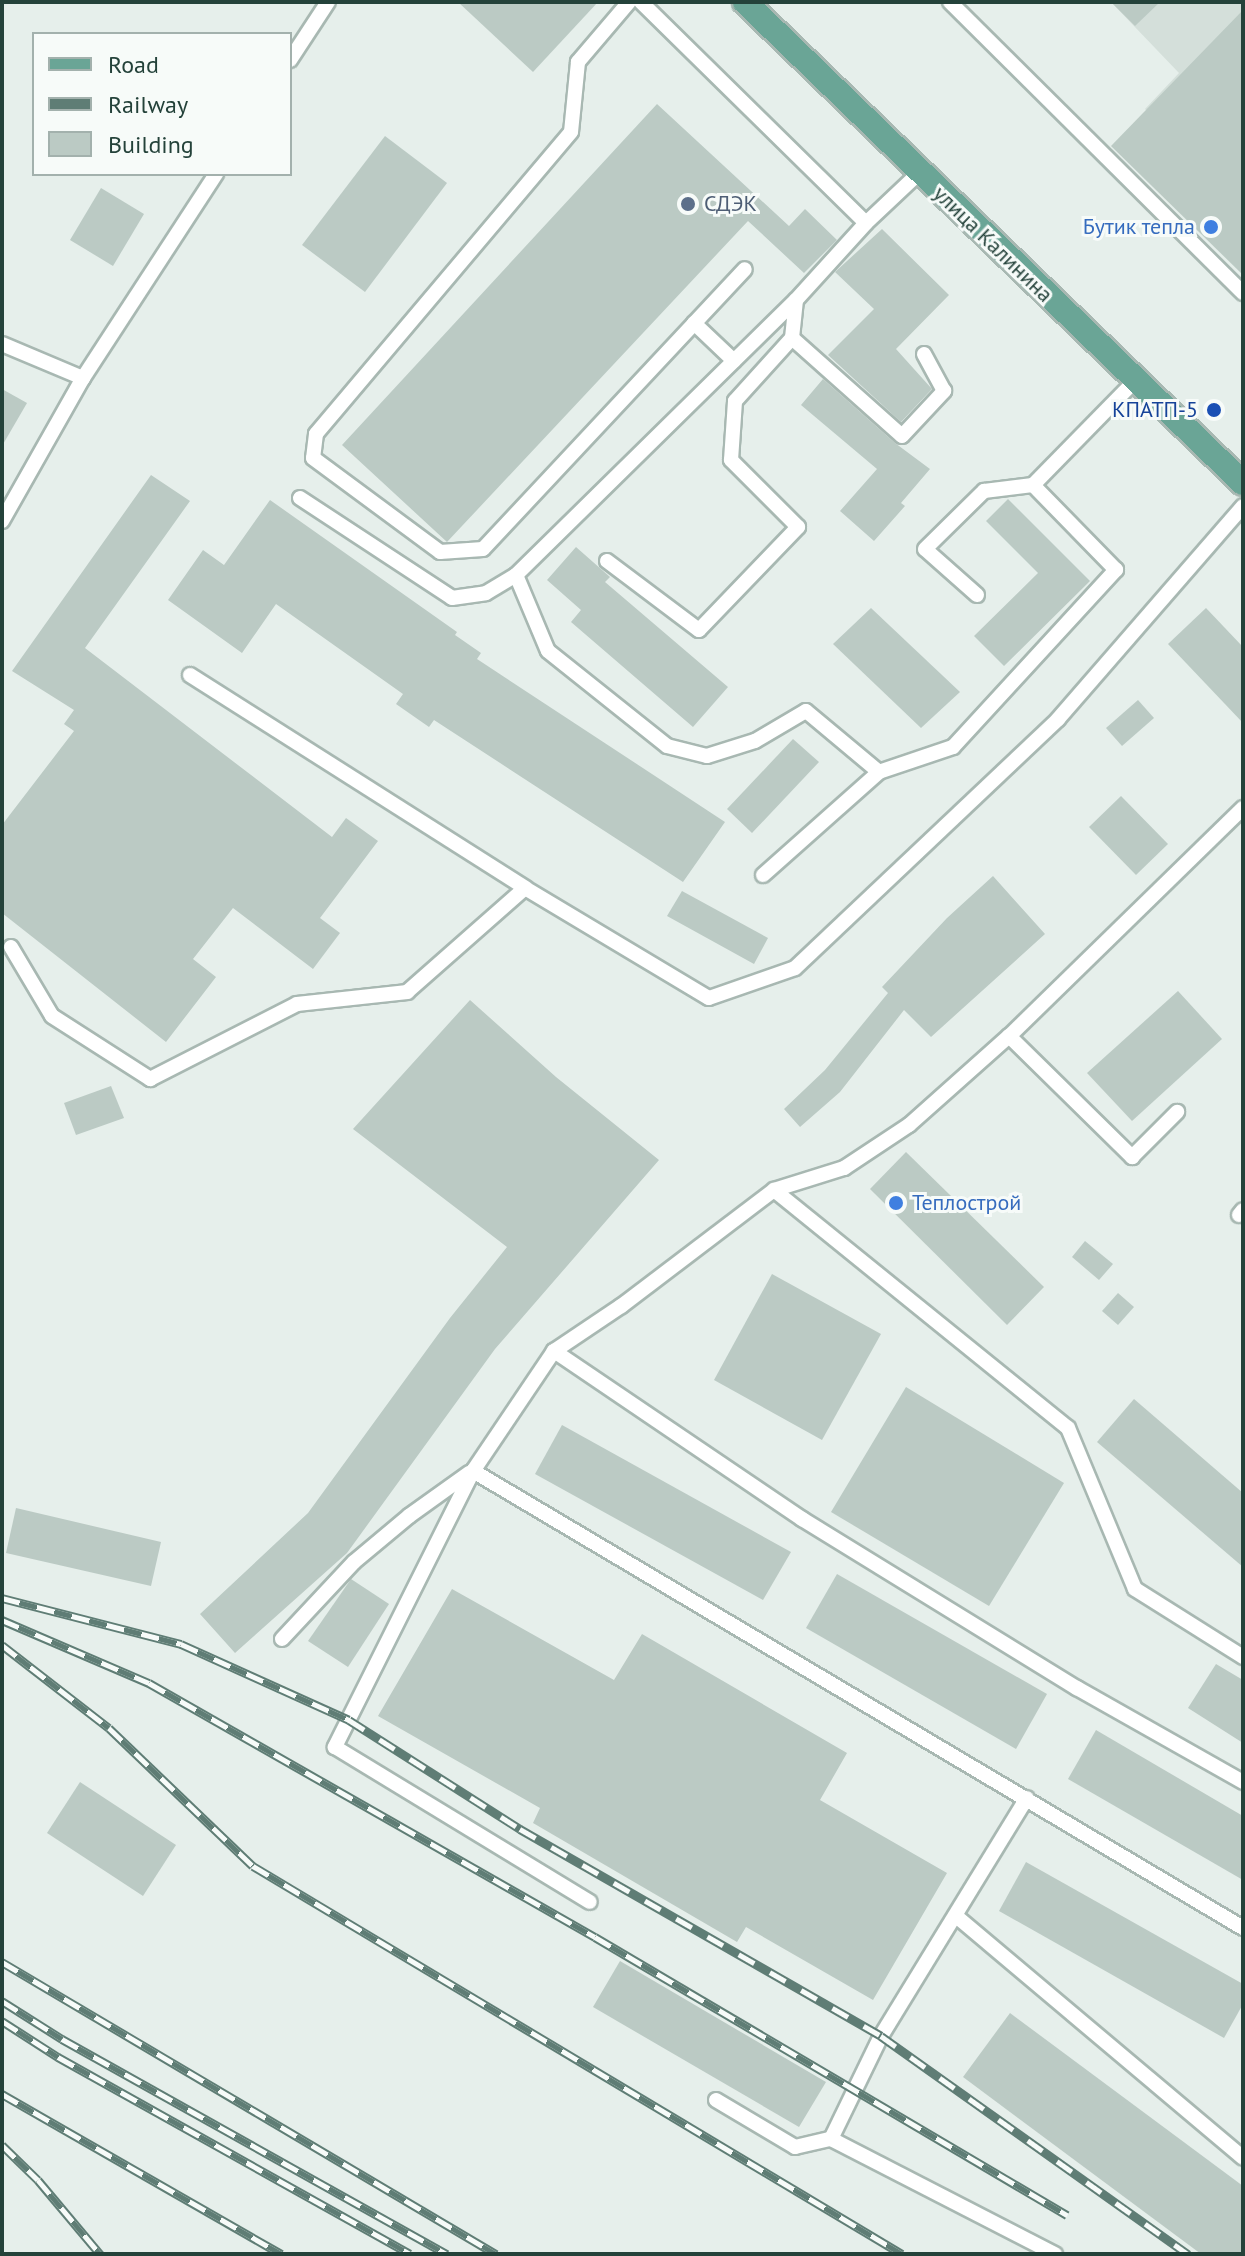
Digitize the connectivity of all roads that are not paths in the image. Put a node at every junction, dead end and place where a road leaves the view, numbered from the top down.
1 (328, 2) edge
2 (629, 2) edge
3 (641, 2) edge
4 (745, 2) edge
5 (950, 2) edge
6 (762, 11) edge
7 (292, 57) edge
8 (919, 173) junction
9 (215, 176) edge
10 (866, 223) junction
11 (745, 269) dead end
12 (1243, 293) edge
13 (796, 300) junction
14 (694, 323) junction
15 (792, 338) junction
16 (2, 344) edge
17 (924, 354) dead end
18 (734, 361) junction
19 (83, 378) junction
20 (1135, 381) junction
21 (1243, 483) edge
22 (1033, 485) junction
23 (300, 498) dead end
24 (1243, 506) edge
25 (4, 513) edge
26 (607, 561) dead end
27 (516, 575) junction
28 (977, 595) dead end
29 (190, 675) dead end
30 (879, 772) junction
31 (1243, 808) edge
32 (763, 875) dead end
33 (525, 888) junction
34 (11, 947) dead end
35 (1009, 1036) junction
36 (1177, 1112) dead end
37 (774, 1190) junction
38 (554, 1351) junction
39 (473, 1471) junction
40 (282, 1639) dead end
41 (1243, 1657) edge
42 (1243, 1782) edge
43 (1027, 1798) junction
44 (590, 1902) dead end
45 (956, 1916) junction
46 (1243, 1928) edge
47 (716, 2100) dead end
48 (831, 2139) junction
49 (1243, 2158) edge
50 (1055, 2254) edge

1 - 7 lane
2 - 14 lane
3 - 10 lane
4 - 6 main road, улица Калинина
5 - 12 lane
6 - 8 main road, улица Калинина
8 - 10 lane
8 - 20 main road, улица Калинина
9 - 19 lane
10 - 13 lane
11 - 14 lane
13 - 15 lane
13 - 18 lane
14 - 18 lane
15 - 17 lane
15 - 26 lane
16 - 19 lane
18 - 27 lane
19 - 25 lane
20 - 21 main road, улица Калинина
20 - 22 lane
22 - 28 lane
22 - 30 lane
23 - 27 lane
24 - 33 lane
27 - 30 lane
29 - 33 lane
30 - 32 lane
31 - 35 lane
33 - 34 lane
35 - 36 lane
35 - 37 lane
37 - 38 lane
37 - 41 lane
38 - 39 lane
38 - 42 lane
39 - 40 lane
39 - 43 lane
39 - 44 lane
43 - 45 lane
43 - 46 lane
45 - 48 lane
45 - 49 lane
47 - 48 lane
48 - 50 lane

